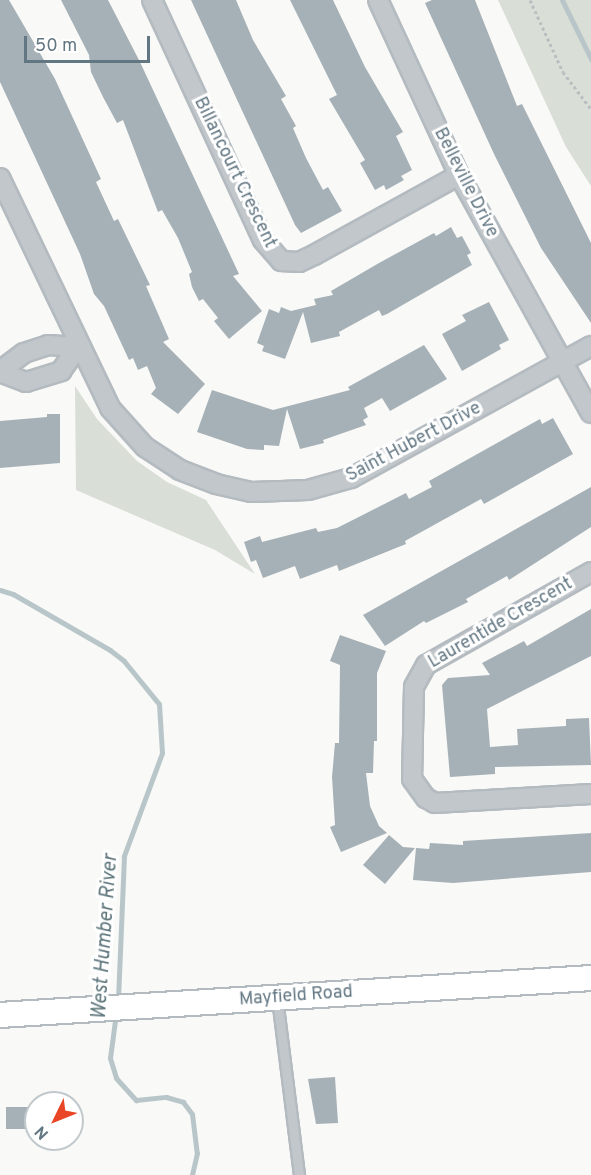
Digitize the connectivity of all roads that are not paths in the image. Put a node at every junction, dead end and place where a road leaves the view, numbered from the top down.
1 (152, 0) edge
2 (378, 0) edge
3 (459, 175) junction
4 (0, 178) edge
5 (78, 346) junction
6 (591, 346) edge
7 (562, 362) junction
8 (0, 372) edge
9 (591, 413) edge
10 (591, 572) edge
11 (591, 794) edge
12 (591, 978) edge
13 (277, 998) junction
14 (0, 1015) edge
15 (299, 1175) edge

1 - 3 street, Billancourt Crescent
2 - 3 street, Belleville Drive
3 - 7 street, Belleville Drive
4 - 5 street, Saint Hubert Drive
5 - 7 street, Saint Hubert Drive
5 - 8 street
5 - 8 street
6 - 7 street, Saint Hubert Drive
7 - 9 street
10 - 11 street, Laurentide Crescent
12 - 13 main road, Mayfield Road
13 - 14 main road, Mayfield Road
13 - 15 lane

